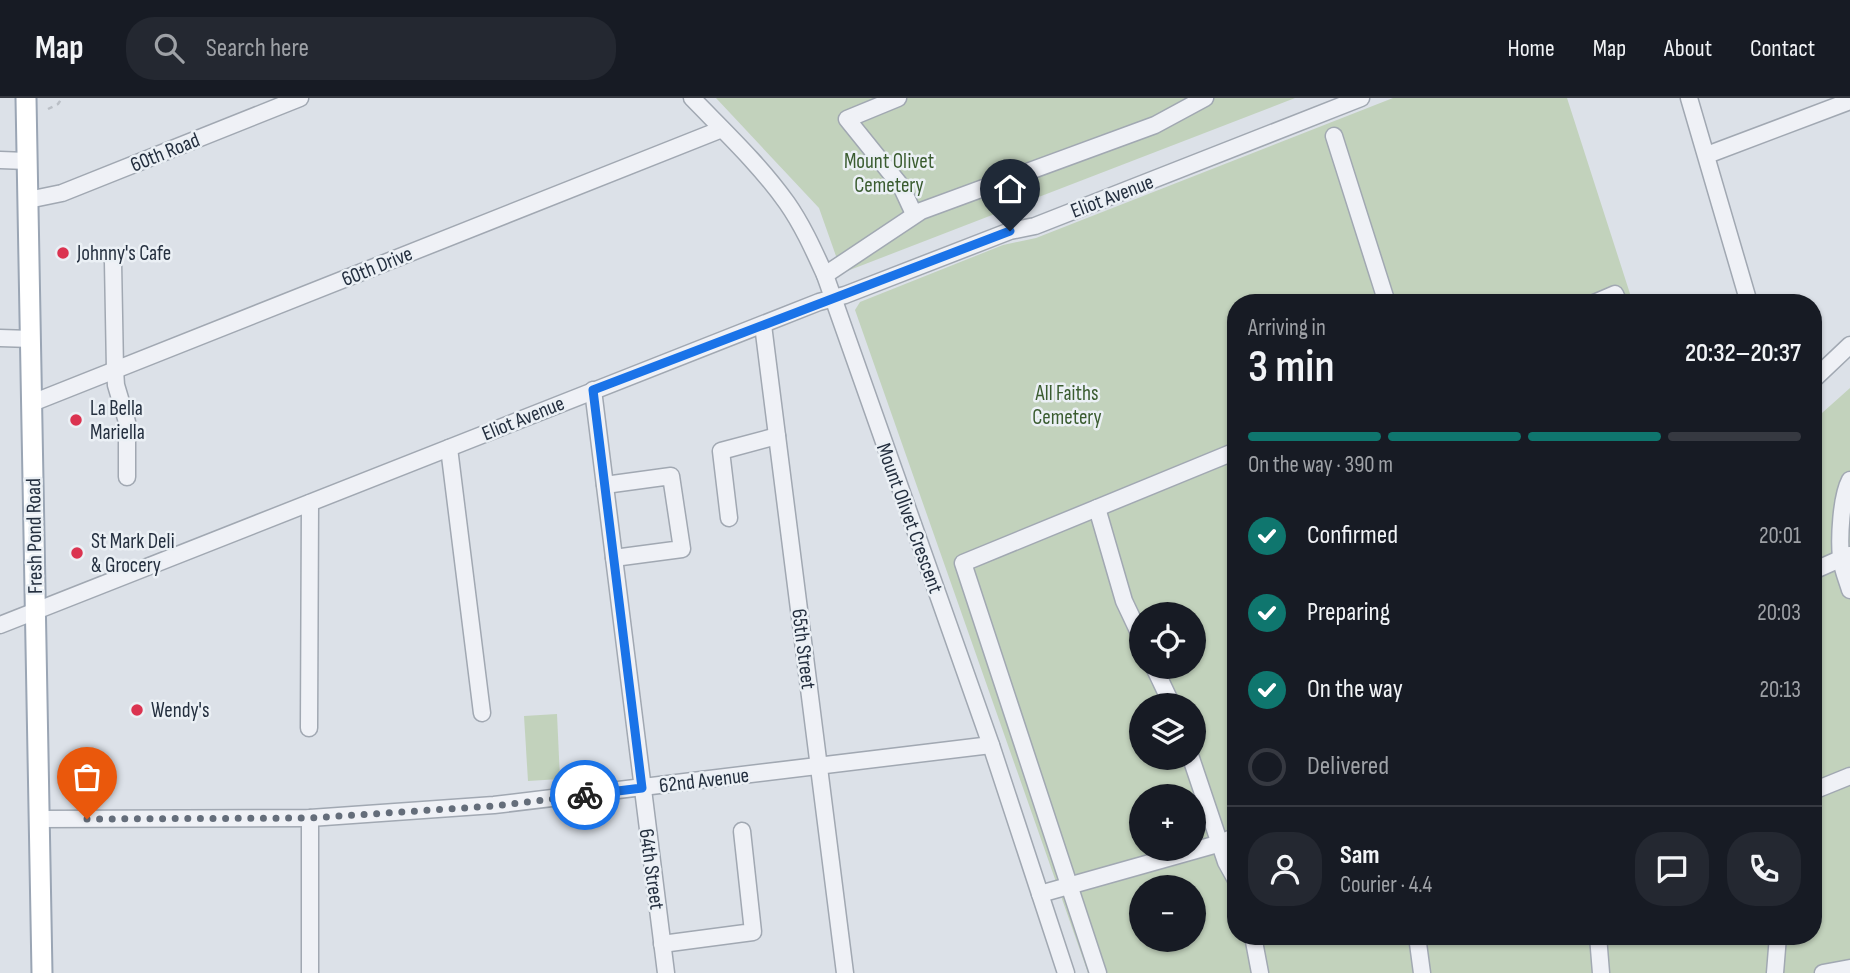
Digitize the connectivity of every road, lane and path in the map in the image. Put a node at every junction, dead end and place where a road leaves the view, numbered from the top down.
1 (26, 98) edge
2 (62, 98) edge
3 (300, 98) edge
4 (692, 98) edge
5 (898, 98) edge
6 (1205, 98) edge
7 (1361, 98) edge
8 (1689, 98) edge
9 (1850, 101) edge
10 (48, 109) dead end
11 (722, 130) junction
12 (1334, 136) dead end
13 (1707, 155) junction
14 (0, 160) edge
15 (27, 161) junction
16 (28, 200) junction
17 (914, 214) junction
18 (113, 262) dead end
19 (825, 275) junction
20 (1384, 294) edge
21 (1746, 294) edge
22 (832, 298) junction
23 (763, 325) junction
24 (0, 338) edge
25 (31, 339) junction
26 (1850, 345) edge
27 (115, 370) junction
28 (1822, 371) edge
29 (593, 390) junction
30 (32, 403) junction
31 (777, 436) junction
32 (449, 447) junction
33 (1227, 455) edge
34 (127, 477) dead end
35 (1850, 480) edge
36 (605, 485) junction
37 (310, 503) junction
38 (1097, 508) junction
39 (729, 518) dead end
40 (1846, 557) edge
41 (614, 558) junction
42 (1822, 566) edge
43 (1850, 590) edge
44 (35, 611) junction
45 (1129, 612) edge
46 (0, 625) edge
47 (482, 713) dead end
48 (309, 728) dead end
49 (991, 745) junction
50 (819, 766) junction
51 (1196, 770) edge
52 (1850, 776) edge
53 (1822, 787) edge
54 (642, 788) junction
55 (310, 818) junction
56 (39, 819) junction
57 (742, 831) dead end
58 (1227, 838) edge
59 (1227, 840) edge
60 (1070, 887) junction
61 (1040, 894) junction
62 (662, 944) junction
63 (1255, 945) edge
64 (1418, 945) edge
65 (1599, 945) edge
66 (1777, 945) edge
67 (1850, 968) edge
68 (42, 973) edge
69 (310, 973) edge
70 (666, 973) edge
71 (845, 973) edge
72 (1066, 973) edge
73 (1098, 973) edge
74 (1260, 973) edge
75 (1422, 973) edge
76 (1601, 973) edge
77 (1775, 973) edge
78 (1823, 973) edge

1 - 15 main road, Fresh Pond Road
2 - 10 path
3 - 16 street, 60th Road
4 - 11 street, Mount Olivet Crescent
5 - 17 street
6 - 17 street
7 - 22 street, Eliot Avenue
8 - 13 street
9 - 13 street
11 - 19 street, Mount Olivet Crescent
11 - 27 street, 60th Drive
12 - 20 street
13 - 21 street
14 - 15 street
15 - 16 main road, Fresh Pond Road
16 - 25 main road, Fresh Pond Road
17 - 19 street
18 - 27 street
19 - 22 street, Mount Olivet Crescent
22 - 23 street, Eliot Avenue
22 - 49 street, Mount Olivet Crescent
23 - 29 street, Eliot Avenue
23 - 31 street, 65th Street
24 - 25 street
25 - 30 main road, Fresh Pond Road
26 - 28 street
27 - 30 street, 60th Drive
27 - 34 street
29 - 32 street, Eliot Avenue
29 - 36 street, 64th Street
30 - 44 main road, Fresh Pond Road
31 - 39 street
31 - 50 street, 65th Street
32 - 37 street, Eliot Avenue
32 - 47 street
33 - 38 street
35 - 40 street
36 - 41 street, 64th Street
36 - 41 street
37 - 44 street, Eliot Avenue
37 - 48 street
38 - 45 street
38 - 60 street
40 - 42 street
40 - 43 street
41 - 54 street, 64th Street
44 - 46 street, Eliot Avenue
44 - 56 main road, Fresh Pond Road
49 - 50 street, 62nd Avenue
49 - 61 street, Mount Olivet Crescent
50 - 54 street, 62nd Avenue
50 - 71 street, 65th Street
51 - 58 street
52 - 53 street
54 - 55 street, 62nd Avenue
54 - 62 street, 64th Street
55 - 56 street, 62nd Avenue
55 - 69 street
56 - 68 main road, Fresh Pond Road
57 - 62 street
59 - 60 street
60 - 61 street
60 - 73 street
61 - 72 street, Mount Olivet Crescent
62 - 70 street, 64th Street
63 - 74 street
64 - 75 street
65 - 76 street
66 - 77 street
67 - 78 street

